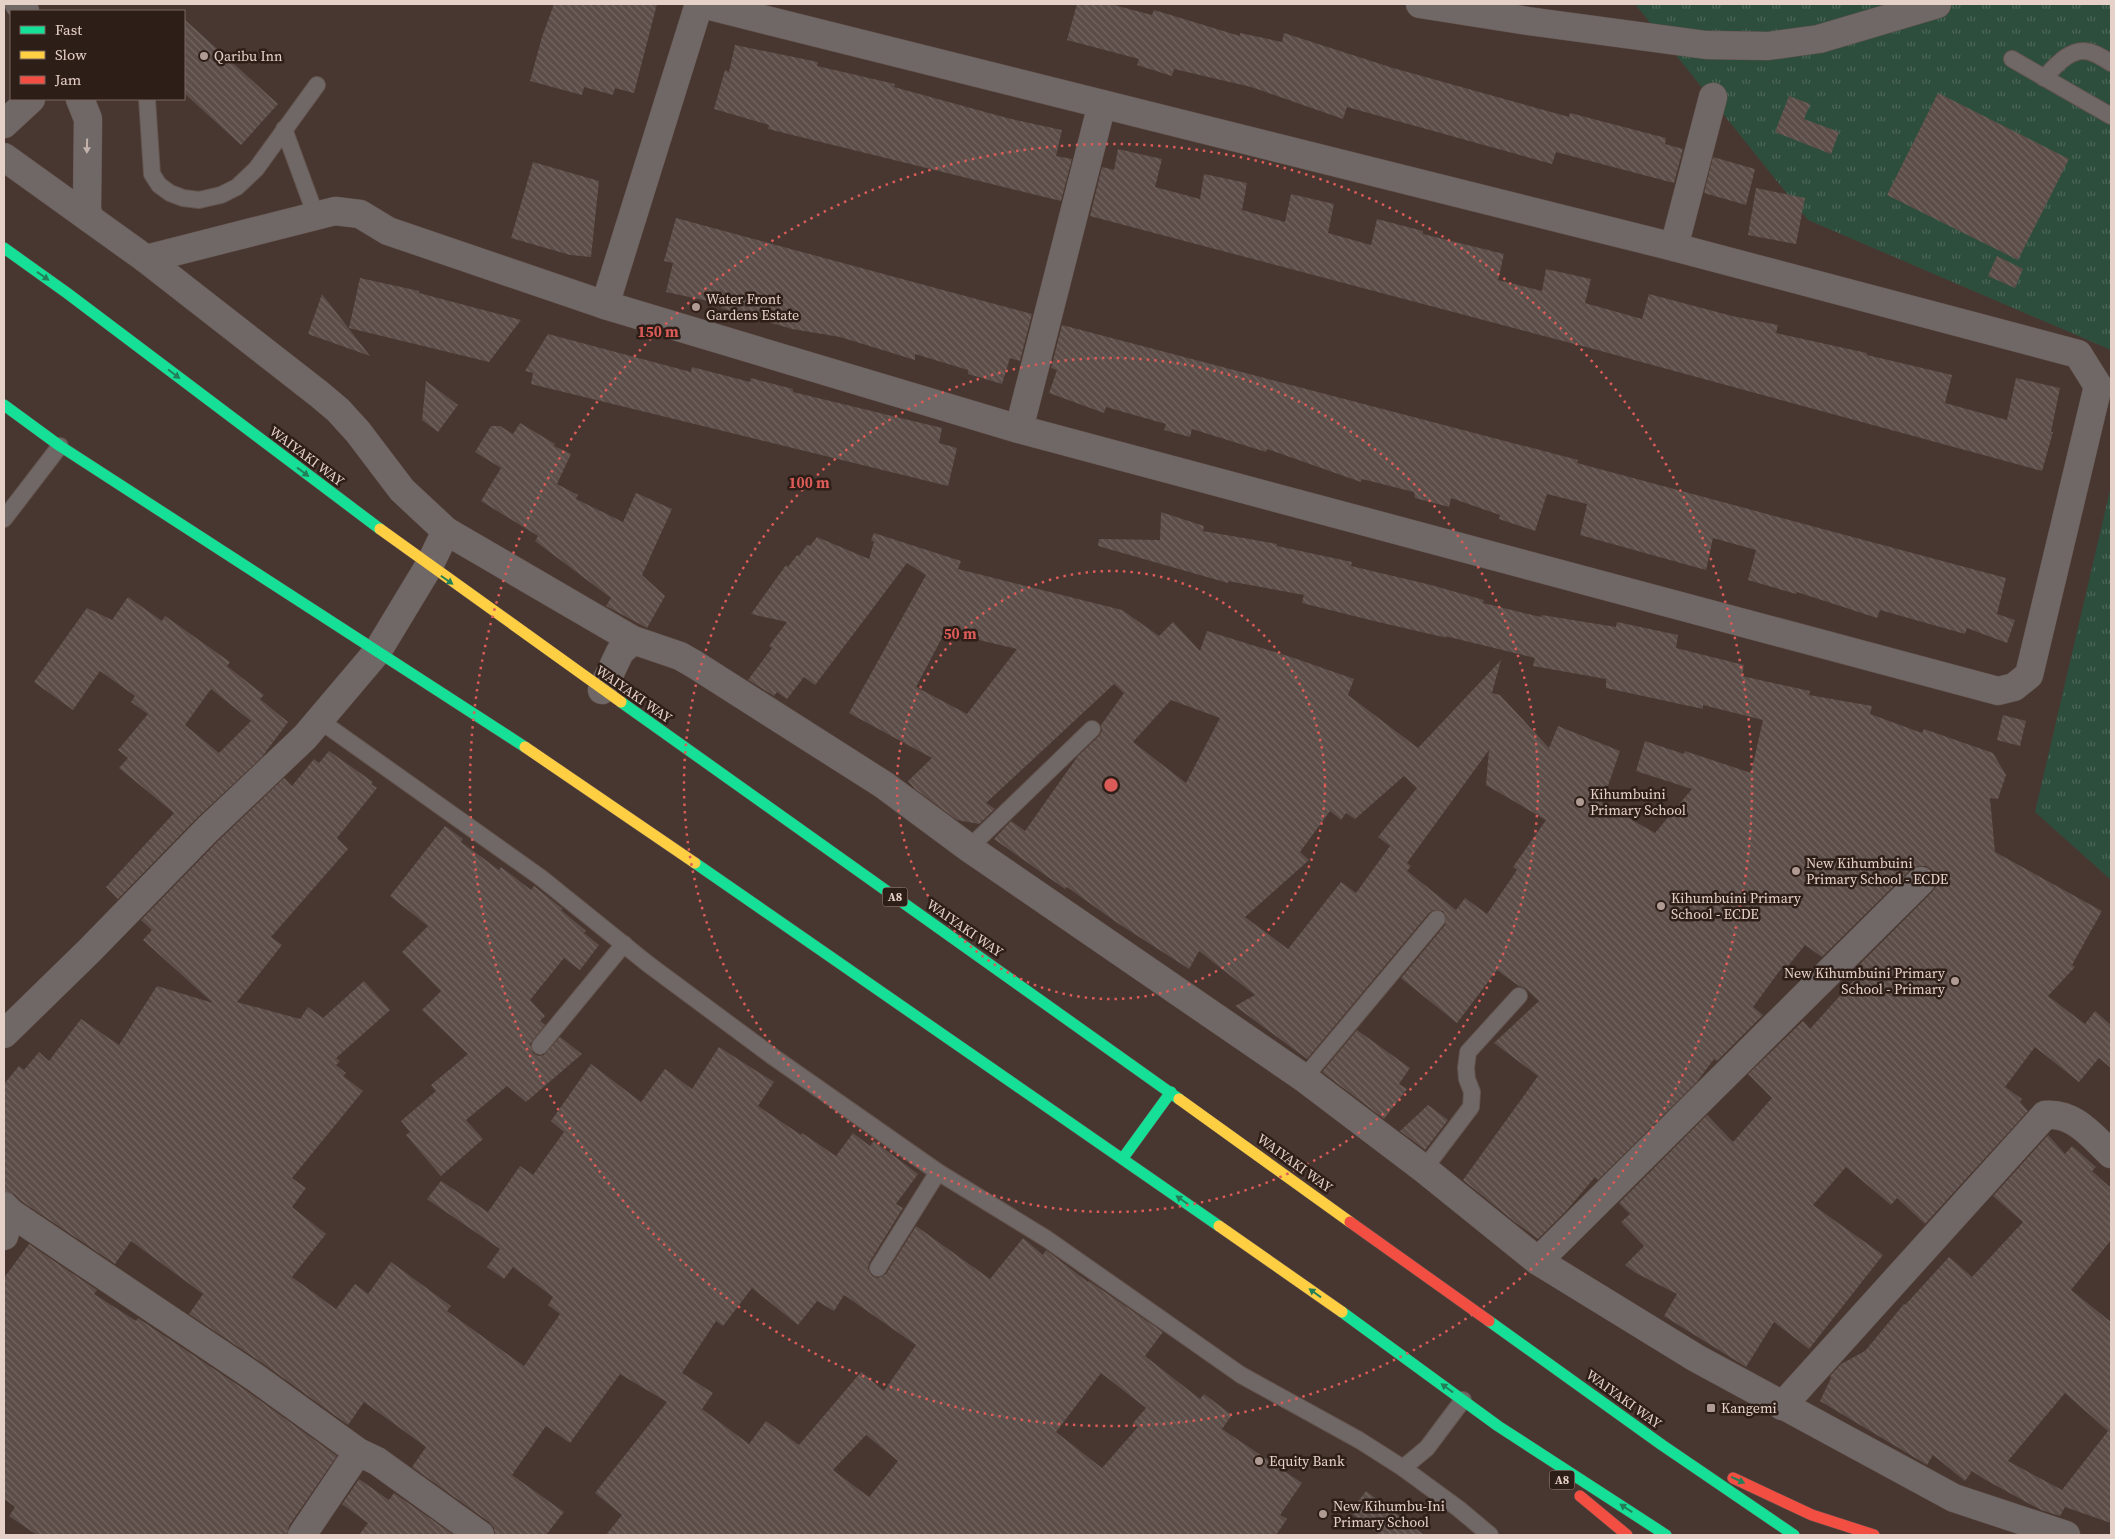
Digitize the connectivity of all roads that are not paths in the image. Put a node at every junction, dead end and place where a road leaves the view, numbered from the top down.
1 (701, 4) edge
2 (1426, 4) edge
3 (1937, 4) edge
4 (2012, 59) dead end
5 (2111, 63) edge
6 (2044, 78) junction
7 (317, 85) dead end
8 (1713, 97) dead end
9 (30, 100) edge
10 (80, 100) edge
11 (147, 100) edge
12 (1102, 104) junction
13 (2111, 116) edge
14 (5, 119) edge
15 (284, 129) junction
16 (4, 156) edge
17 (316, 216) junction
18 (89, 218) junction
19 (1674, 247) junction
20 (4, 248) edge
21 (146, 258) junction
22 (605, 306) junction
23 (4, 405) edge
24 (1019, 429) junction
25 (60, 446) junction
26 (4, 519) edge
27 (446, 531) junction
28 (428, 566) junction
29 (633, 640) junction
30 (377, 652) junction
31 (602, 690) junction
32 (319, 720) junction
33 (1092, 729) dead end
34 (969, 848) junction
35 (1921, 881) dead end
36 (1436, 919) dead end
37 (624, 944) junction
38 (1519, 996) dead end
39 (4, 1034) edge
40 (540, 1046) dead end
41 (1304, 1078) junction
42 (1170, 1092) junction
43 (2111, 1154) edge
44 (1122, 1158) junction
45 (1424, 1169) junction
46 (938, 1172) junction
47 (6, 1218) edge
48 (1538, 1261) junction
49 (878, 1268) dead end
50 (1463, 1400) junction
51 (1782, 1406) junction
52 (1498, 1426) junction
53 (1662, 1445) junction
54 (358, 1452) junction
55 (1403, 1468) junction
56 (302, 1535) edge
57 (480, 1535) edge
58 (1490, 1535) edge
59 (1627, 1535) edge
60 (1666, 1535) edge
61 (1794, 1535) edge
62 (1874, 1535) edge
63 (2066, 1535) edge

1 - 12 street
1 - 22 street
2 - 3 street
4 - 6 lane
5 - 6 lane
6 - 13 lane
7 - 15 lane
8 - 19 street
9 - 14 street
10 -> 18 street
11 - 15 lane
12 - 19 street
12 - 24 street
15 - 17 lane
16 - 18 street
17 - 21 street
17 - 22 street
18 - 21 street
19 - 24 street
20 -> 28 highway, WAIYAKI WAY / A8
21 - 27 street
22 - 24 street
23 - 25 highway, A8
25 - 26 lane
25 - 30 highway, A8
27 - 28 street
27 - 29 street
28 - 30 street
28 -> 31 highway, WAIYAKI WAY / A8
29 - 31 street
29 - 34 street
30 - 32 street
30 - 44 highway, A8
31 - 42 highway, WAIYAKI WAY / A8
32 - 37 lane
32 - 39 street
33 - 34 lane
34 - 41 street
35 - 48 street
36 - 41 lane
37 - 40 lane
37 - 46 lane
38 - 45 lane
41 - 45 street
42 - 44 highway
42 - 53 highway, WAIYAKI WAY / A8
43 - 51 street
50 -> 44 highway, A8
45 - 48 street
46 - 49 lane
46 - 55 lane
47 - 54 street
48 - 51 street
50 - 52 highway, A8
50 - 55 lane
51 - 63 street
52 - 59 highway, A8
60 -> 52 highway, A8
53 - 61 highway, WAIYAKI WAY / A8
53 -> 62 highway
54 - 56 street
54 - 57 street
55 - 58 lane

